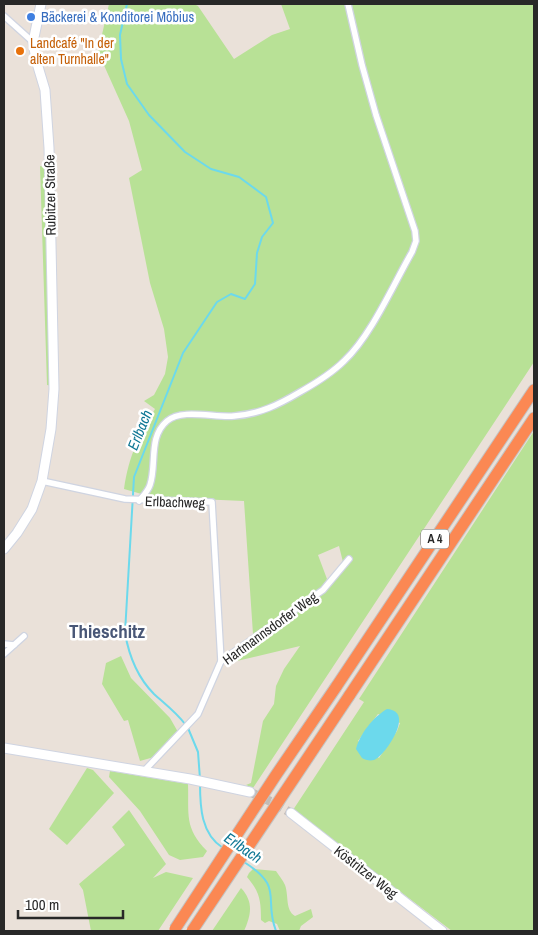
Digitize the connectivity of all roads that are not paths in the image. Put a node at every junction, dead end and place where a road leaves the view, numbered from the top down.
1 (41, 4) edge
2 (348, 4) edge
3 (4, 16) edge
4 (33, 42) junction
5 (534, 390) edge
6 (534, 418) edge
7 (42, 481) junction
8 (137, 500) junction
9 (4, 550) edge
10 (349, 559) dead end
11 (24, 636) dead end
12 (4, 644) edge
13 (14, 645) junction
14 (4, 654) edge
15 (221, 661) junction
16 (4, 748) edge
17 (144, 771) junction
18 (250, 792) tunnel mouth
19 (291, 812) tunnel mouth
20 (174, 930) edge
21 (192, 931) edge
22 (442, 931) edge

1 - 4 main road
2 - 8 street
3 - 4 street
4 - 7 main road, Rubitzer Straße
5 - 20 highway, A 4, bridge
6 - 21 highway, A 4, bridge
7 - 8 street, Erlbachweg
7 - 9 main road, Rubitzer Straße
8 - 15 street, Erlbachweg
10 - 15 street, Hartmannsdorfer Weg
11 - 13 street
12 - 13 street
13 - 14 street
15 - 17 street, Hartmannsdorfer Weg
16 - 17 main road
17 - 18 main road
19 - 22 main road, Köstritzer Weg

